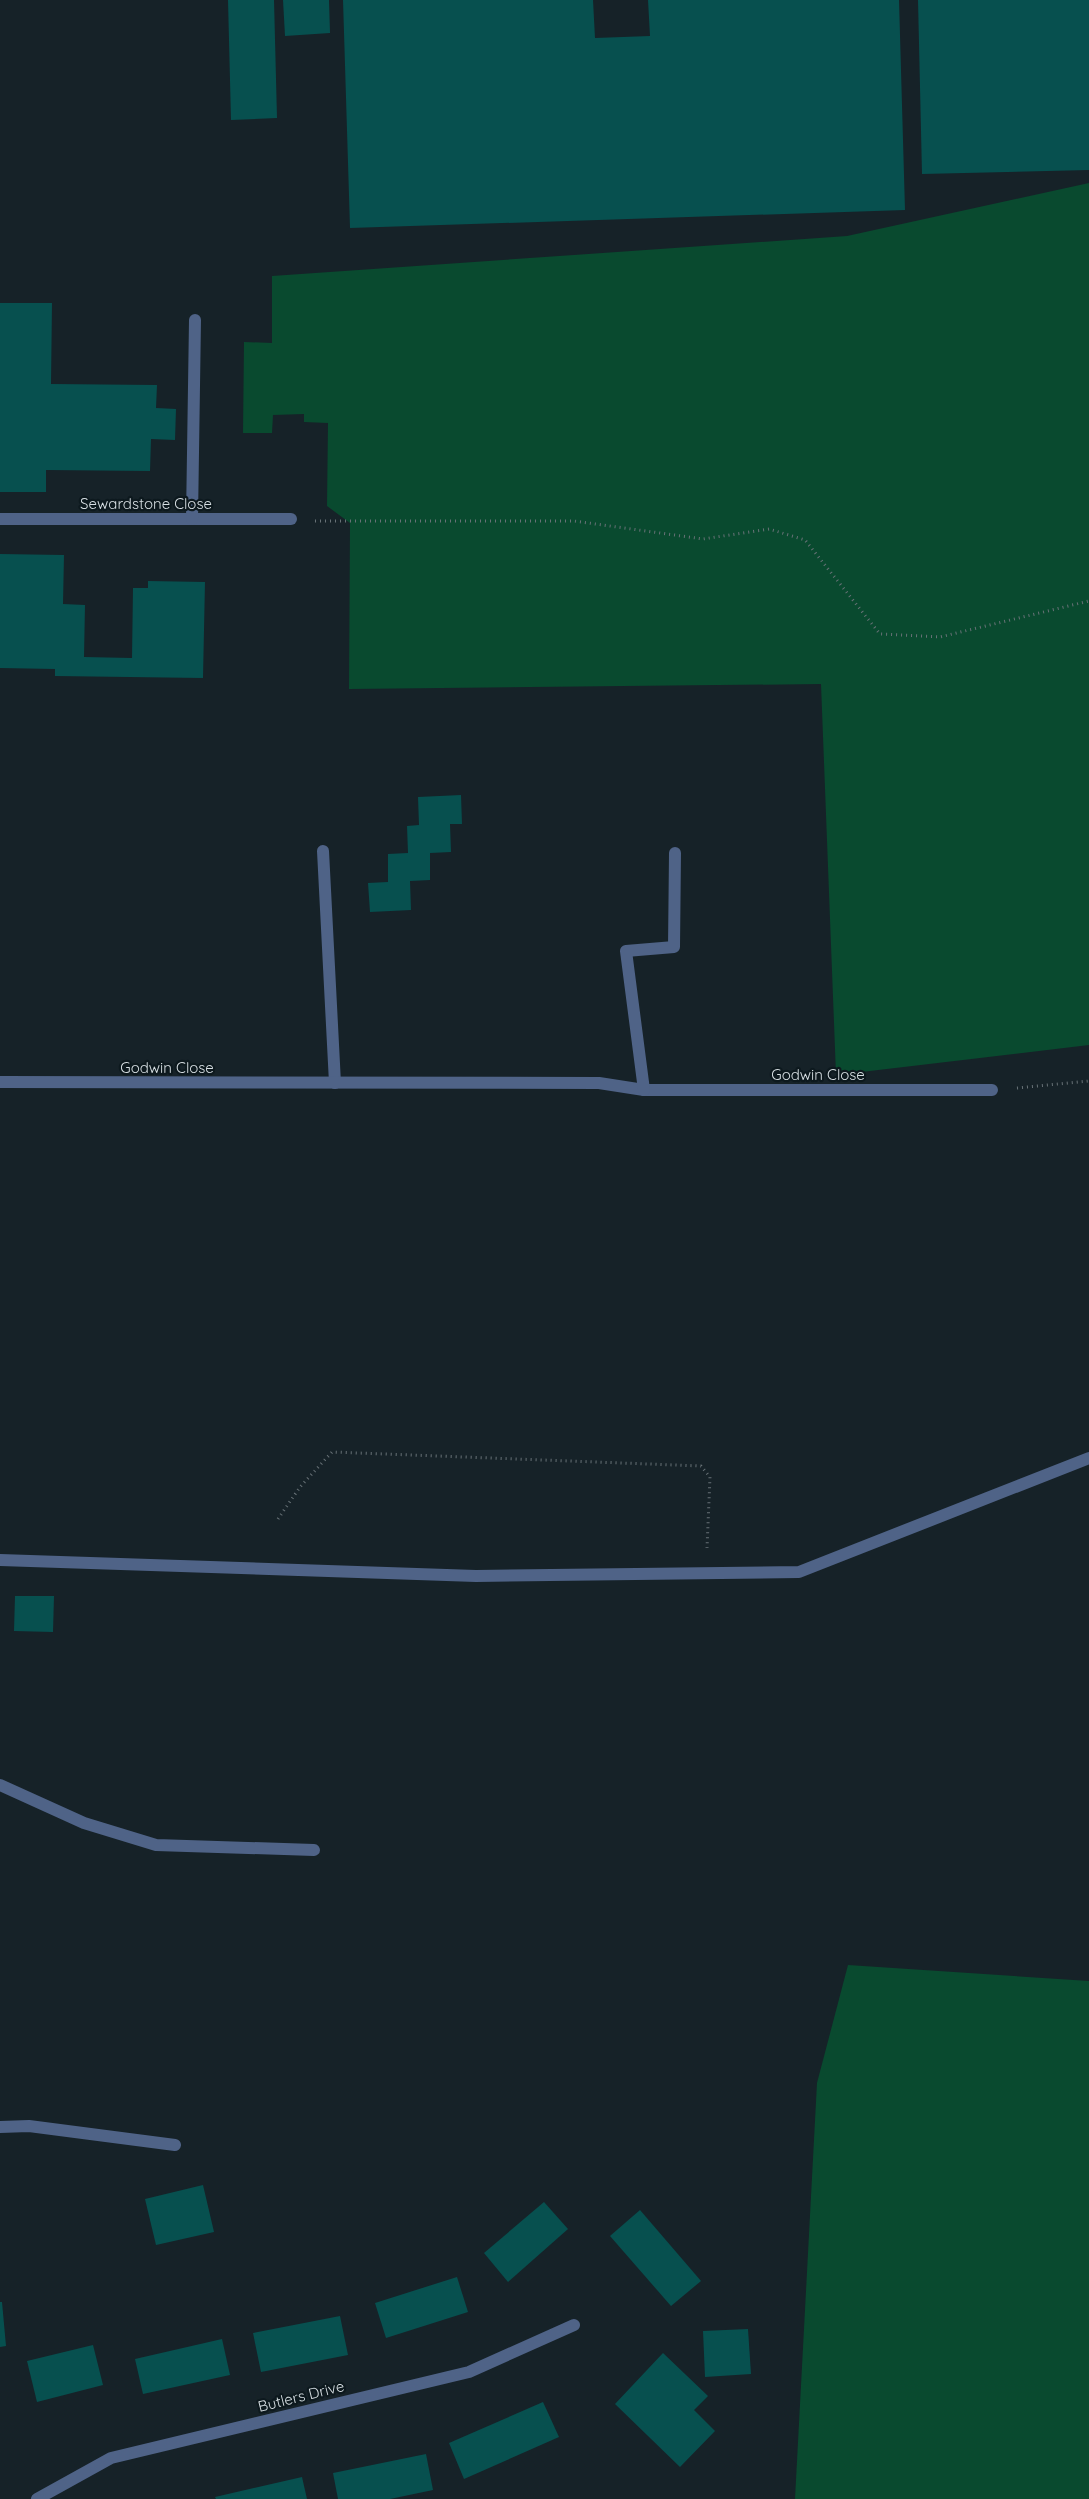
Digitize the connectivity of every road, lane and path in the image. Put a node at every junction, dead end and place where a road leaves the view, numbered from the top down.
1 (195, 320) dead end
2 (0, 519) edge
3 (192, 519) junction
4 (291, 520) joint
5 (1089, 601) edge
6 (323, 851) dead end
7 (675, 852) dead end
8 (1089, 1081) edge
9 (0, 1082) edge
10 (334, 1083) junction
11 (644, 1090) junction
12 (992, 1090) joint
13 (1089, 1458) edge
14 (278, 1519) dead end
15 (0, 1560) edge
16 (707, 1574) junction
17 (0, 1785) edge
18 (314, 1850) dead end
19 (0, 2127) edge
20 (175, 2145) dead end
21 (574, 2325) dead end
22 (37, 2499) edge

1 - 3 street
2 - 3 street, Sewardstone Close
3 - 4 street, Sewardstone Close
4 - 5 path
6 - 10 street
7 - 11 street
8 - 12 path
9 - 10 street, Godwin Close
10 - 11 street, Godwin Close
11 - 12 street, Godwin Close
13 - 16 street
14 - 16 path
15 - 16 street
17 - 18 street
19 - 20 street
21 - 22 street, Butlers Drive

